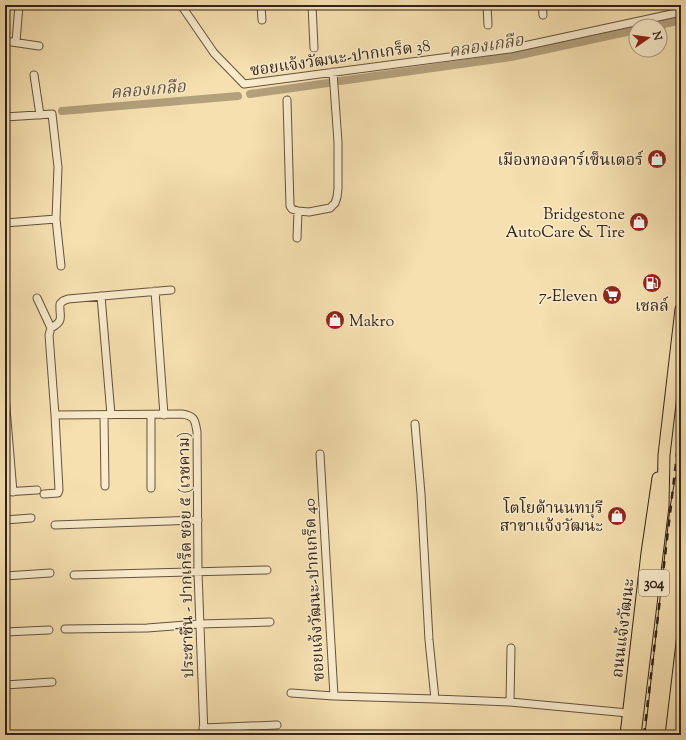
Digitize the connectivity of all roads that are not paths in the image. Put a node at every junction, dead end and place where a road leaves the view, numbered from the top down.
1 (18, 5) edge
2 (181, 5) edge
3 (261, 5) edge
4 (312, 5) edge
5 (487, 5) edge
6 (542, 5) edge
7 (681, 12) edge
8 (543, 15) dead end
9 (262, 20) dead end
10 (488, 25) dead end
11 (5, 41) edge
12 (16, 42) junction
13 (39, 46) dead end
14 (314, 48) dead end
15 (334, 72) junction
16 (34, 76) dead end
17 (287, 100) dead end
18 (40, 115) junction
19 (5, 117) edge
20 (298, 212) junction
21 (56, 219) junction
22 (5, 223) edge
23 (297, 238) dead end
24 (61, 266) dead end
25 (171, 290) dead end
26 (155, 291) junction
27 (101, 296) junction
28 (37, 298) dead end
29 (681, 309) edge
30 (51, 328) junction
31 (5, 396) edge
32 (55, 415) junction
33 (108, 415) junction
34 (152, 415) junction
35 (164, 415) junction
36 (415, 424) dead end
37 (320, 454) dead end
38 (681, 480) edge
39 (105, 486) dead end
40 (151, 488) dead end
41 (9, 492) edge
42 (31, 518) dead end
43 (5, 520) edge
44 (198, 520) junction
45 (55, 525) dead end
46 (681, 549) edge
47 (267, 570) dead end
48 (198, 572) junction
49 (50, 573) dead end
50 (74, 575) dead end
51 (5, 576) edge
52 (270, 622) dead end
53 (199, 624) junction
54 (64, 629) dead end
55 (49, 630) dead end
56 (5, 632) edge
57 (511, 648) dead end
58 (52, 682) dead end
59 (5, 685) edge
60 (291, 693) dead end
61 (334, 696) junction
62 (435, 699) junction
63 (510, 702) junction
64 (633, 712) junction
65 (277, 725) dead end
66 (204, 732) edge
67 (626, 735) edge
68 (635, 735) edge
69 (651, 735) edge
70 (659, 735) edge

1 - 12 street
2 - 15 street, ซอยแจ้งวัฒนะ-ปากเกร็ด 38
3 - 9 street
4 - 14 street
5 - 10 street
6 - 8 street
7 - 15 street, ซอยแจ้งวัฒนะ-ปากเกร็ด 38
11 - 12 street
12 - 13 street
15 - 20 street
16 - 18 street
17 - 20 street
18 - 19 street
18 - 21 street
20 - 23 street
21 - 22 street
21 - 24 street
25 - 26 street
26 - 27 street
26 - 35 street
27 - 30 street
27 - 33 street
28 - 30 street
29 - 64 main road, ถนนแจ้งวัฒนะ / 304
30 - 32 street
31 - 41 street
32 - 33 street, ประชาชื่น - ปากเกร็ด ซอย ๕ (เวชคาม)
32 - 41 street
33 - 34 street, ประชาชื่น - ปากเกร็ด ซอย ๕ (เวชคาม)
33 - 39 street
34 - 35 street, ประชาชื่น - ปากเกร็ด ซอย ๕ (เวชคาม)
34 - 40 street
35 - 44 street, ประชาชื่น - ปากเกร็ด ซอย ๕ (เวชคาม)
36 - 62 street
37 - 61 street, ซอยแจ้งวัฒนะ-ปากเกร็ด 40
38 - 69 main road, 304
42 - 43 street
44 - 45 street
44 - 48 street, ประชาชื่น - ปากเกร็ด ซอย ๕ (เวชคาม)
46 - 70 main road, 304
47 - 48 street
48 - 50 street
48 - 53 street, ประชาชื่น - ปากเกร็ด ซอย ๕ (เวชคาม)
49 - 51 street
52 - 53 street
53 - 54 street
53 - 66 street, ประชาชื่น - ปากเกร็ด ซอย ๕ (เวชคาม)
55 - 56 street
57 - 63 street
58 - 59 street
60 - 61 street
61 - 62 street, ซอยแจ้งวัฒนะ-ปากเกร็ด 40
62 - 63 street, ซอยแจ้งวัฒนะ-ปากเกร็ด 40
63 - 64 street, ซอยแจ้งวัฒนะ-ปากเกร็ด 40
64 - 67 main road, ถนนแจ้งวัฒนะ / 304
64 - 68 main road, ถนนแจ้งวัฒนะ / 304
65 - 66 street

